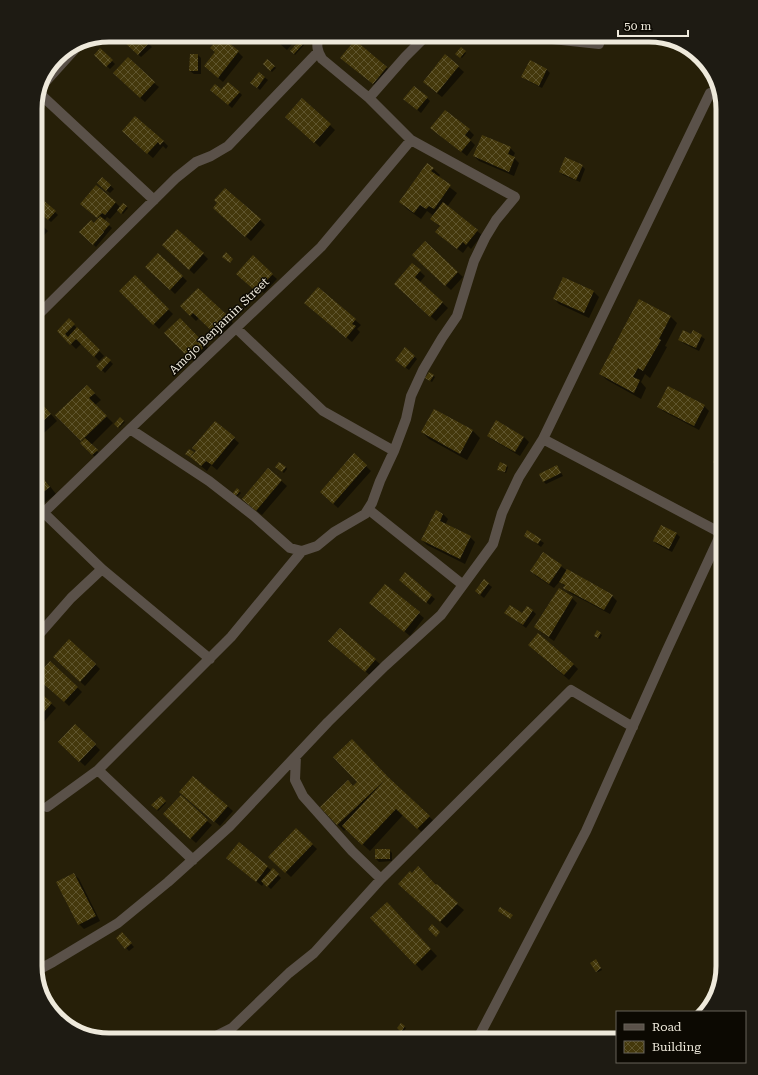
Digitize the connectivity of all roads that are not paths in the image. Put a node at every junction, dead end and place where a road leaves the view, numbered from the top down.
1 (317, 42) edge
2 (420, 42) edge
3 (580, 42) edge
4 (599, 44) dead end
5 (318, 52) junction
6 (70, 55) edge
7 (52, 74) edge
8 (710, 93) dead end
9 (43, 97) edge
10 (369, 98) junction
11 (410, 140) junction
12 (154, 200) junction
13 (42, 306) edge
14 (236, 328) junction
15 (130, 429) junction
16 (543, 439) junction
17 (394, 451) junction
18 (368, 509) junction
19 (44, 513) joint
20 (716, 528) edge
21 (716, 544) edge
22 (302, 551) junction
23 (102, 569) junction
24 (463, 585) junction
25 (42, 631) edge
26 (210, 659) junction
27 (633, 727) junction
28 (296, 756) junction
29 (98, 770) junction
30 (47, 808) dead end
31 (193, 860) junction
32 (381, 879) junction
33 (42, 968) edge
34 (222, 1033) edge
35 (481, 1033) edge

1 - 5 street
2 - 10 street
3 - 4 street
5 - 10 street
5 - 12 street
6 - 7 street
8 - 16 street
9 - 12 street
10 - 11 street
11 - 14 street, Amojo Benjamin Street
11 - 17 street
12 - 13 street
14 - 15 street, Amojo Benjamin Street
14 - 17 street
15 - 19 street, Amojo Benjamin Street
15 - 22 street
16 - 20 street
16 - 24 street
17 - 18 street
18 - 22 street
18 - 24 street
19 - 23 street
21 - 27 street
22 - 26 street
23 - 25 street
23 - 26 street
24 - 28 street
26 - 29 street
27 - 32 street
27 - 35 street
28 - 31 street
28 - 32 street
29 - 30 street
29 - 31 street
31 - 33 street
32 - 34 street

